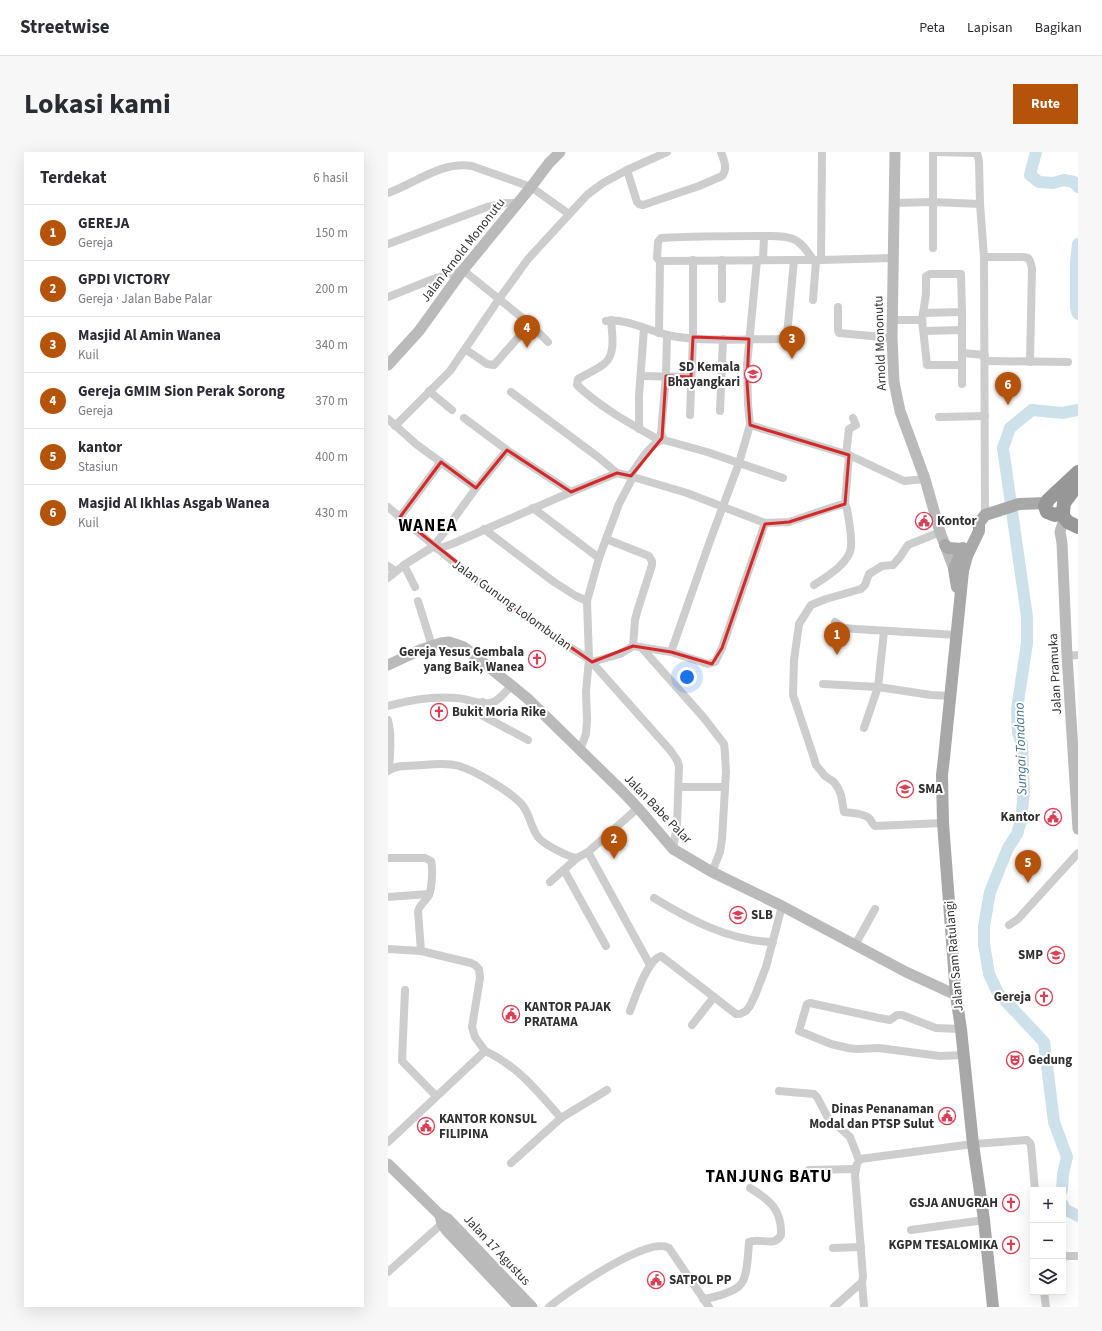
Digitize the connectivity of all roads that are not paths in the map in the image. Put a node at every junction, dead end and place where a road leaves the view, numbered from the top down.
1 (560, 152) edge
2 (667, 152) edge
3 (721, 152) edge
4 (822, 152) edge
5 (895, 152) edge
6 (933, 152) edge
7 (627, 170) junction
8 (531, 187) junction
9 (388, 193) edge
10 (932, 202) junction
11 (518, 203) junction
12 (894, 203) junction
13 (980, 204) junction
14 (569, 214) junction
15 (764, 236) junction
16 (388, 244) edge
17 (933, 248) dead end
18 (984, 257) junction
19 (893, 258) junction
20 (693, 260) junction
21 (722, 260) junction
22 (760, 260) junction
23 (794, 260) junction
24 (660, 261) junction
25 (817, 261) junction
26 (463, 270) junction
27 (388, 297) edge
28 (499, 299) junction
29 (722, 299) dead end
30 (813, 300) dead end
31 (838, 307) dead end
32 (962, 312) junction
33 (923, 316) junction
34 (892, 320) junction
35 (530, 324) junction
36 (644, 328) junction
37 (962, 330) junction
38 (924, 331) junction
39 (663, 334) junction
40 (693, 337) junction
41 (892, 338) junction
42 (723, 339) junction
43 (749, 339) junction
44 (548, 342) dead end
45 (465, 349) junction
46 (962, 353) junction
47 (985, 358) junction
48 (1030, 362) junction
49 (1068, 362) dead end
50 (388, 365) edge
51 (962, 365) junction
52 (641, 376) junction
53 (666, 376) junction
54 (691, 377) junction
55 (962, 384) dead end
56 (430, 391) junction
57 (511, 392) dead end
58 (452, 410) dead end
59 (720, 411) dead end
60 (690, 415) dead end
61 (985, 416) junction
62 (939, 417) dead end
63 (464, 418) dead end
64 (853, 418) dead end
65 (388, 419) edge
66 (750, 425) junction
67 (395, 426) junction
68 (639, 429) junction
69 (661, 440) junction
70 (507, 450) junction
71 (848, 455) junction
72 (441, 462) junction
73 (739, 463) junction
74 (1078, 472) edge
75 (617, 473) junction
76 (632, 476) junction
77 (783, 478) dead end
78 (925, 479) junction
79 (1078, 484) edge
80 (476, 488) junction
81 (571, 492) junction
82 (1048, 500) junction
83 (845, 504) junction
84 (388, 507) edge
85 (722, 507) junction
86 (533, 508) junction
87 (1063, 512) junction
88 (400, 517) junction
89 (982, 519) junction
90 (765, 523) junction
91 (1078, 527) edge
92 (484, 529) junction
93 (940, 532) junction
94 (606, 539) junction
95 (945, 544) junction
96 (436, 548) junction
97 (962, 549) junction
98 (600, 558) junction
99 (404, 565) junction
100 (388, 566) edge
101 (395, 571) junction
102 (957, 571) junction
103 (388, 578) edge
104 (814, 585) dead end
105 (415, 587) dead end
106 (418, 601) dead end
107 (587, 601) junction
108 (835, 622) dead end
109 (884, 631) junction
110 (957, 635) junction
111 (432, 646) junction
112 (637, 647) junction
113 (672, 652) junction
114 (1073, 655) edge
115 (590, 661) junction
116 (388, 665) edge
117 (823, 684) dead end
118 (511, 686) junction
119 (878, 688) junction
120 (951, 696) junction
121 (483, 702) junction
122 (388, 706) edge
123 (388, 720) edge
124 (864, 728) dead end
125 (528, 740) dead end
126 (580, 750) junction
127 (389, 771) edge
128 (679, 787) junction
129 (725, 787) junction
130 (638, 808) junction
131 (943, 823) junction
132 (1078, 827) edge
133 (673, 849) junction
134 (588, 852) junction
135 (1078, 853) edge
136 (388, 858) edge
137 (577, 858) junction
138 (564, 870) junction
139 (712, 872) junction
140 (550, 882) dead end
141 (430, 894) junction
142 (388, 896) edge
143 (654, 898) dead end
144 (782, 906) junction
145 (876, 909) dead end
146 (1009, 925) dead end
147 (773, 942) junction
148 (855, 944) junction
149 (606, 946) dead end
150 (388, 949) edge
151 (421, 951) junction
152 (650, 965) junction
153 (405, 990) dead end
154 (956, 995) junction
155 (714, 997) junction
156 (630, 1011) dead end
157 (692, 1025) dead end
158 (961, 1029) junction
159 (485, 1051) junction
160 (964, 1055) junction
161 (607, 1090) dead end
162 (779, 1091) dead end
163 (436, 1096) junction
164 (561, 1118) junction
165 (388, 1142) edge
166 (973, 1144) junction
167 (859, 1160) junction
168 (511, 1163) dead end
169 (388, 1164) edge
170 (855, 1169) junction
171 (809, 1170) dead end
172 (1035, 1187) edge
173 (750, 1188) dead end
174 (443, 1219) junction
175 (984, 1220) junction
176 (911, 1230) dead end
177 (861, 1247) junction
178 (834, 1248) dead end
179 (1066, 1256) edge
180 (1078, 1256) edge
181 (389, 1268) edge
182 (862, 1282) junction
183 (1044, 1295) edge
184 (703, 1300) junction
185 (519, 1307) edge
186 (532, 1307) edge
187 (548, 1307) edge
188 (709, 1307) edge
189 (834, 1307) edge
190 (864, 1307) edge
191 (993, 1307) edge
192 (1046, 1307) edge

1 - 8 street, Jalan Arnold Mononutu
2 - 7 street
3 - 7 street
4 - 25 street
5 - 12 street, Arnold Mononutu
6 - 10 street
6 - 13 street
7 - 14 street
8 - 9 street
8 - 11 street, Jalan Arnold Mononutu
8 - 14 street
10 - 12 street
10 - 13 street
10 - 17 street
11 - 16 street
11 - 26 street, Jalan Arnold Mononutu
12 - 19 street, Arnold Mononutu
13 - 18 street
14 - 28 street
15 - 22 street
15 - 24 street
15 - 25 street
18 - 47 street
18 - 48 street
19 - 25 street
19 - 34 street, Arnold Mononutu
20 - 21 street
20 - 24 street
20 - 40 street
21 - 22 street
21 - 29 street
22 - 23 street
22 - 43 street
23 - 25 street
23 - 43 street
24 - 39 street
25 - 30 street
26 - 27 street
26 - 28 street
26 - 50 street, Jalan Arnold Mononutu
28 - 35 street
28 - 45 street
31 - 41 street
32 - 33 street
32 - 33 street
32 - 37 street
33 - 34 street
33 - 38 street
34 - 41 street, Arnold Mononutu
35 - 44 street
35 - 45 street
36 - 39 street
36 - 52 street
36 - 68 street
37 - 38 street
37 - 46 street
38 - 51 street
39 - 40 street
39 - 53 street
40 - 42 street
40 - 54 street
41 - 78 street, Arnold Mononutu
42 - 43 street
42 - 59 street
43 - 66 street
45 - 56 street
46 - 47 street
46 - 51 street
47 - 48 street
47 - 61 street
48 - 49 street
51 - 55 street
52 - 53 street
52 - 68 street
53 - 54 street
53 - 69 street
54 - 60 street
56 - 58 street
56 - 67 street
57 - 75 street
61 - 62 street
61 - 89 street
63 - 70 street
64 - 71 street
65 - 67 street
66 - 71 street
66 - 73 street
67 - 72 street
68 - 69 street
69 - 73 street
69 - 76 street
70 - 80 street
70 - 81 street
71 - 78 street
71 - 83 street
72 - 80 street
72 - 88 street
73 - 77 street
73 - 85 street
74 - 82 highway
75 - 76 street
75 - 81 street
76 - 85 street
76 - 94 street
78 - 93 street, Arnold Mononutu
79 - 87 highway
80 - 96 street
81 - 86 street
82 - 87 highway
82 - 89 main road
83 - 90 street
83 - 104 street
84 - 88 street, Jalan Gunung Lolombulan
85 - 90 street
85 - 113 street
86 - 92 street
86 - 98 street
87 - 91 highway
87 - 114 street, Jalan Pramuka
88 - 96 street, Jalan Gunung Lolombulan
89 - 97 main road
89 - 102 main road, Jalan Sam Ratulangi
90 - 113 street
92 - 96 street
92 - 107 street
93 - 95 street, Arnold Mononutu
93 - 131 street
94 - 98 street
94 - 112 street
95 - 97 main road
95 - 102 street, Arnold Mononutu
96 - 99 street
96 - 115 street, Jalan Gunung Lolombulan
97 - 102 main road
98 - 107 street
99 - 101 street
99 - 105 street
100 - 101 street
101 - 103 street
102 - 110 main road, Jalan Sam Ratulangi
106 - 111 street
107 - 115 street
108 - 109 street
109 - 110 street
109 - 119 street
110 - 120 main road, Jalan Sam Ratulangi
111 - 116 street, Jalan Babe Palar
111 - 118 street, Jalan Babe Palar
112 - 113 street
112 - 115 street
112 - 129 street
114 - 132 street, Jalan Pramuka
115 - 126 street
115 - 128 street, Jalan Gunung Lolombulan
117 - 119 street
118 - 121 street
118 - 126 street, Jalan Babe Palar
119 - 120 street
119 - 124 street
120 - 131 main road, Jalan Sam Ratulangi
121 - 122 street
121 - 125 street
123 - 127 street
126 - 130 street, Jalan Babe Palar
127 - 137 street
128 - 129 street
128 - 133 street, Jalan Gunung Lolombulan
129 - 139 street
130 - 133 street, Jalan Babe Palar
130 - 134 street
131 - 154 main road, Jalan Sam Ratulangi
133 - 139 street, Jalan Babe Palar
134 - 137 street
134 - 152 street
135 - 146 street
136 - 141 street
137 - 138 street
138 - 140 street
138 - 149 street
139 - 144 street, Jalan Babe Palar
141 - 142 street
141 - 151 street
143 - 147 street
144 - 147 street
144 - 148 street, Jalan Babe Palar
145 - 148 street
147 - 155 street
148 - 154 street, Jalan Babe Palar
150 - 151 street
151 - 159 street
152 - 155 street
152 - 156 street
153 - 163 street
154 - 158 main road, Jalan Sam Ratulangi
155 - 157 street
158 - 160 main road, Jalan Sam Ratulangi
158 - 160 street
159 - 163 street
159 - 164 street
160 - 166 main road, Jalan Sam Ratulangi
161 - 164 street
162 - 167 street
163 - 165 street
164 - 168 street
166 - 167 street
166 - 172 street
166 - 175 main road, Jalan Sam Ratulangi
167 - 170 street
169 - 174 street, Jalan 17 Agustus
170 - 171 street
170 - 177 street
173 - 184 street
174 - 181 street
174 - 185 street, Jalan 17 Agustus
174 - 186 street, Jalan 17 Agustus
175 - 176 street
175 - 191 main road, Jalan Sam Ratulangi
177 - 178 street
177 - 182 street
179 - 180 street
182 - 189 street
182 - 190 street
183 - 192 street
184 - 187 street
184 - 188 street

